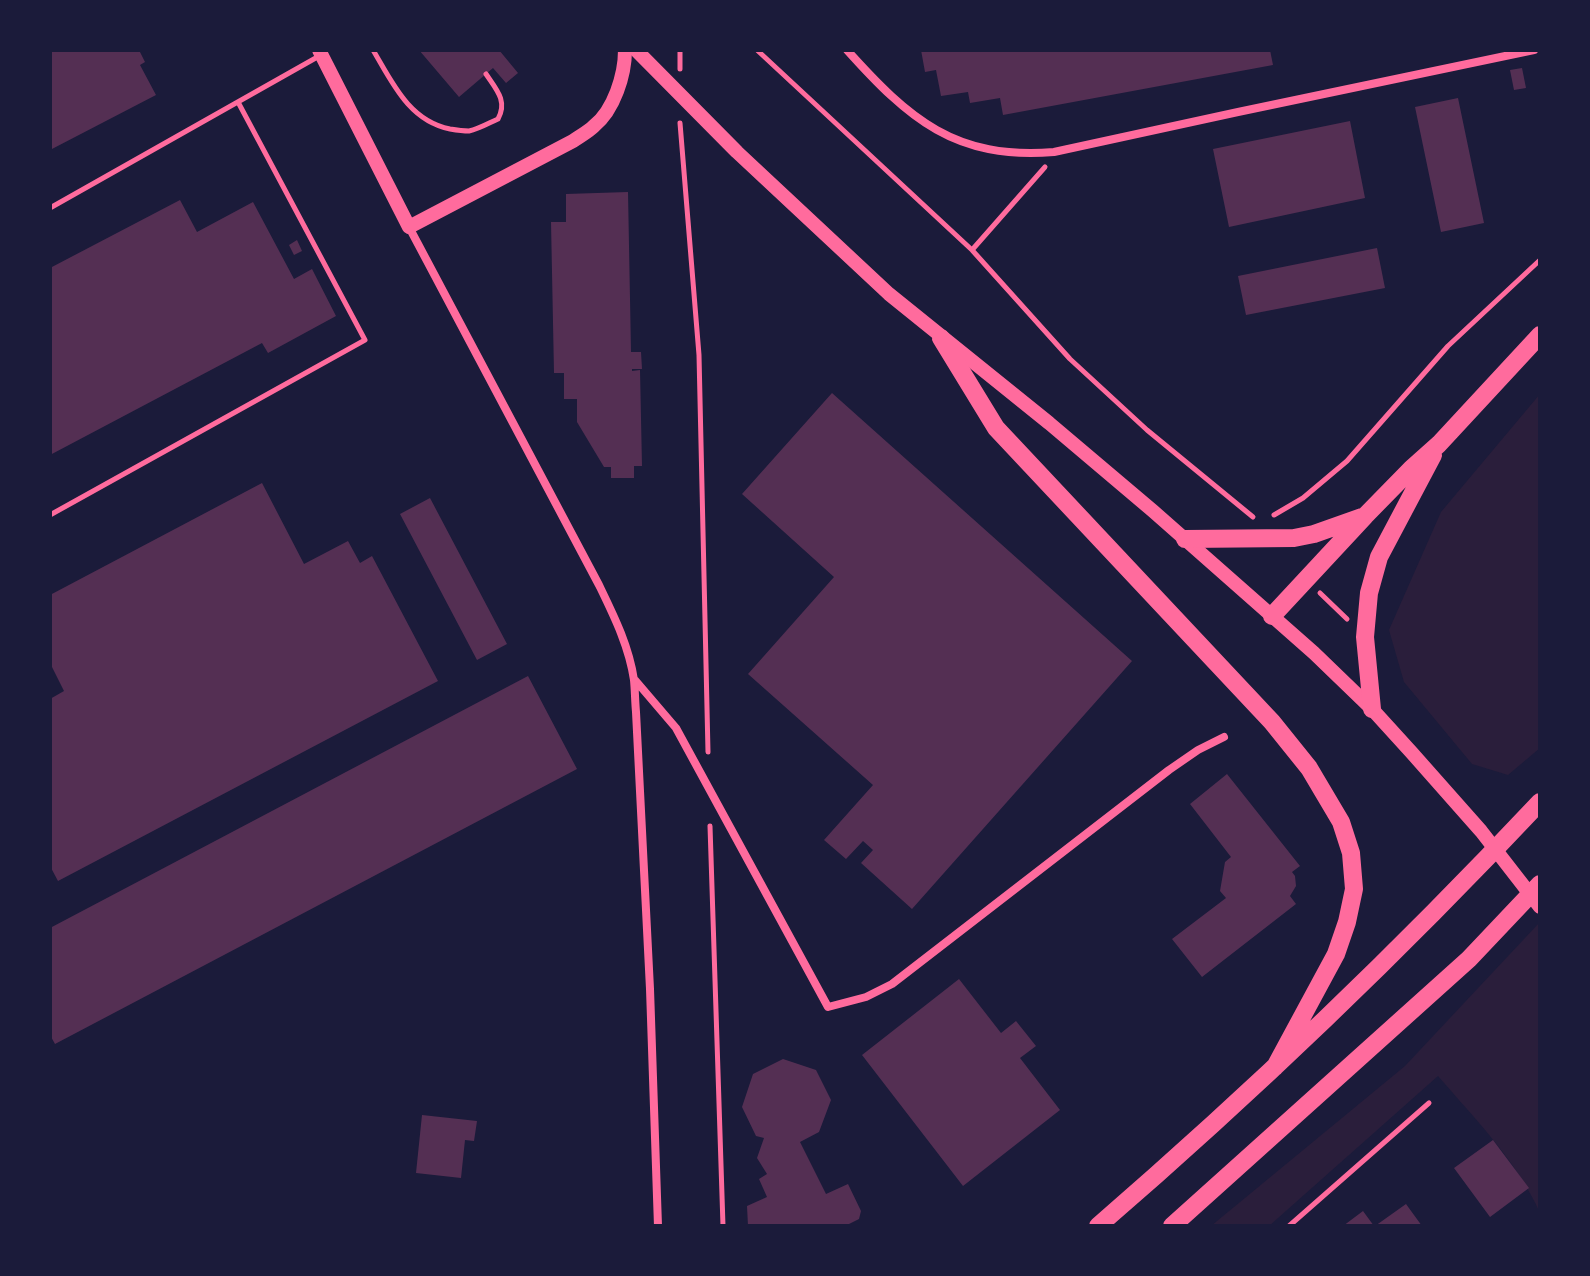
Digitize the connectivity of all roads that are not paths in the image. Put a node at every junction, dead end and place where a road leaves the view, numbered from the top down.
1 (373, 50) edge
2 (625, 50) edge
3 (636, 50) edge
4 (847, 50) edge
5 (1534, 50) edge
6 (320, 52) edge
7 (486, 74) dead end
8 (238, 102) junction
9 (50, 208) edge
10 (409, 227) junction
11 (1540, 335) edge
12 (941, 338) junction
13 (1439, 444) junction
14 (50, 515) edge
15 (1365, 516) junction
16 (1185, 539) junction
17 (1272, 616) junction
18 (634, 679) junction
19 (1372, 709) junction
20 (1224, 737) dead end
21 (1540, 802) edge
22 (1540, 884) edge
23 (1540, 907) edge
24 (1275, 1067) junction
25 (1429, 1103) dead end
26 (658, 1226) edge
27 (1098, 1226) edge
28 (1172, 1226) edge
29 (1289, 1226) edge

1 - 7 lane
2 - 10 main road
3 - 12 main road
4 - 5 street
6 - 8 lane
6 - 10 main road
8 - 9 lane
8 - 14 lane
10 - 18 street
11 - 13 highway
12 - 16 main road
12 - 24 highway
13 - 15 highway
13 - 19 highway
15 - 16 highway
15 - 17 highway
16 - 17 main road
17 - 19 main road
18 - 20 street
18 - 26 street
19 - 23 main road
21 - 24 highway
22 - 28 highway
24 - 27 highway
25 - 29 lane

